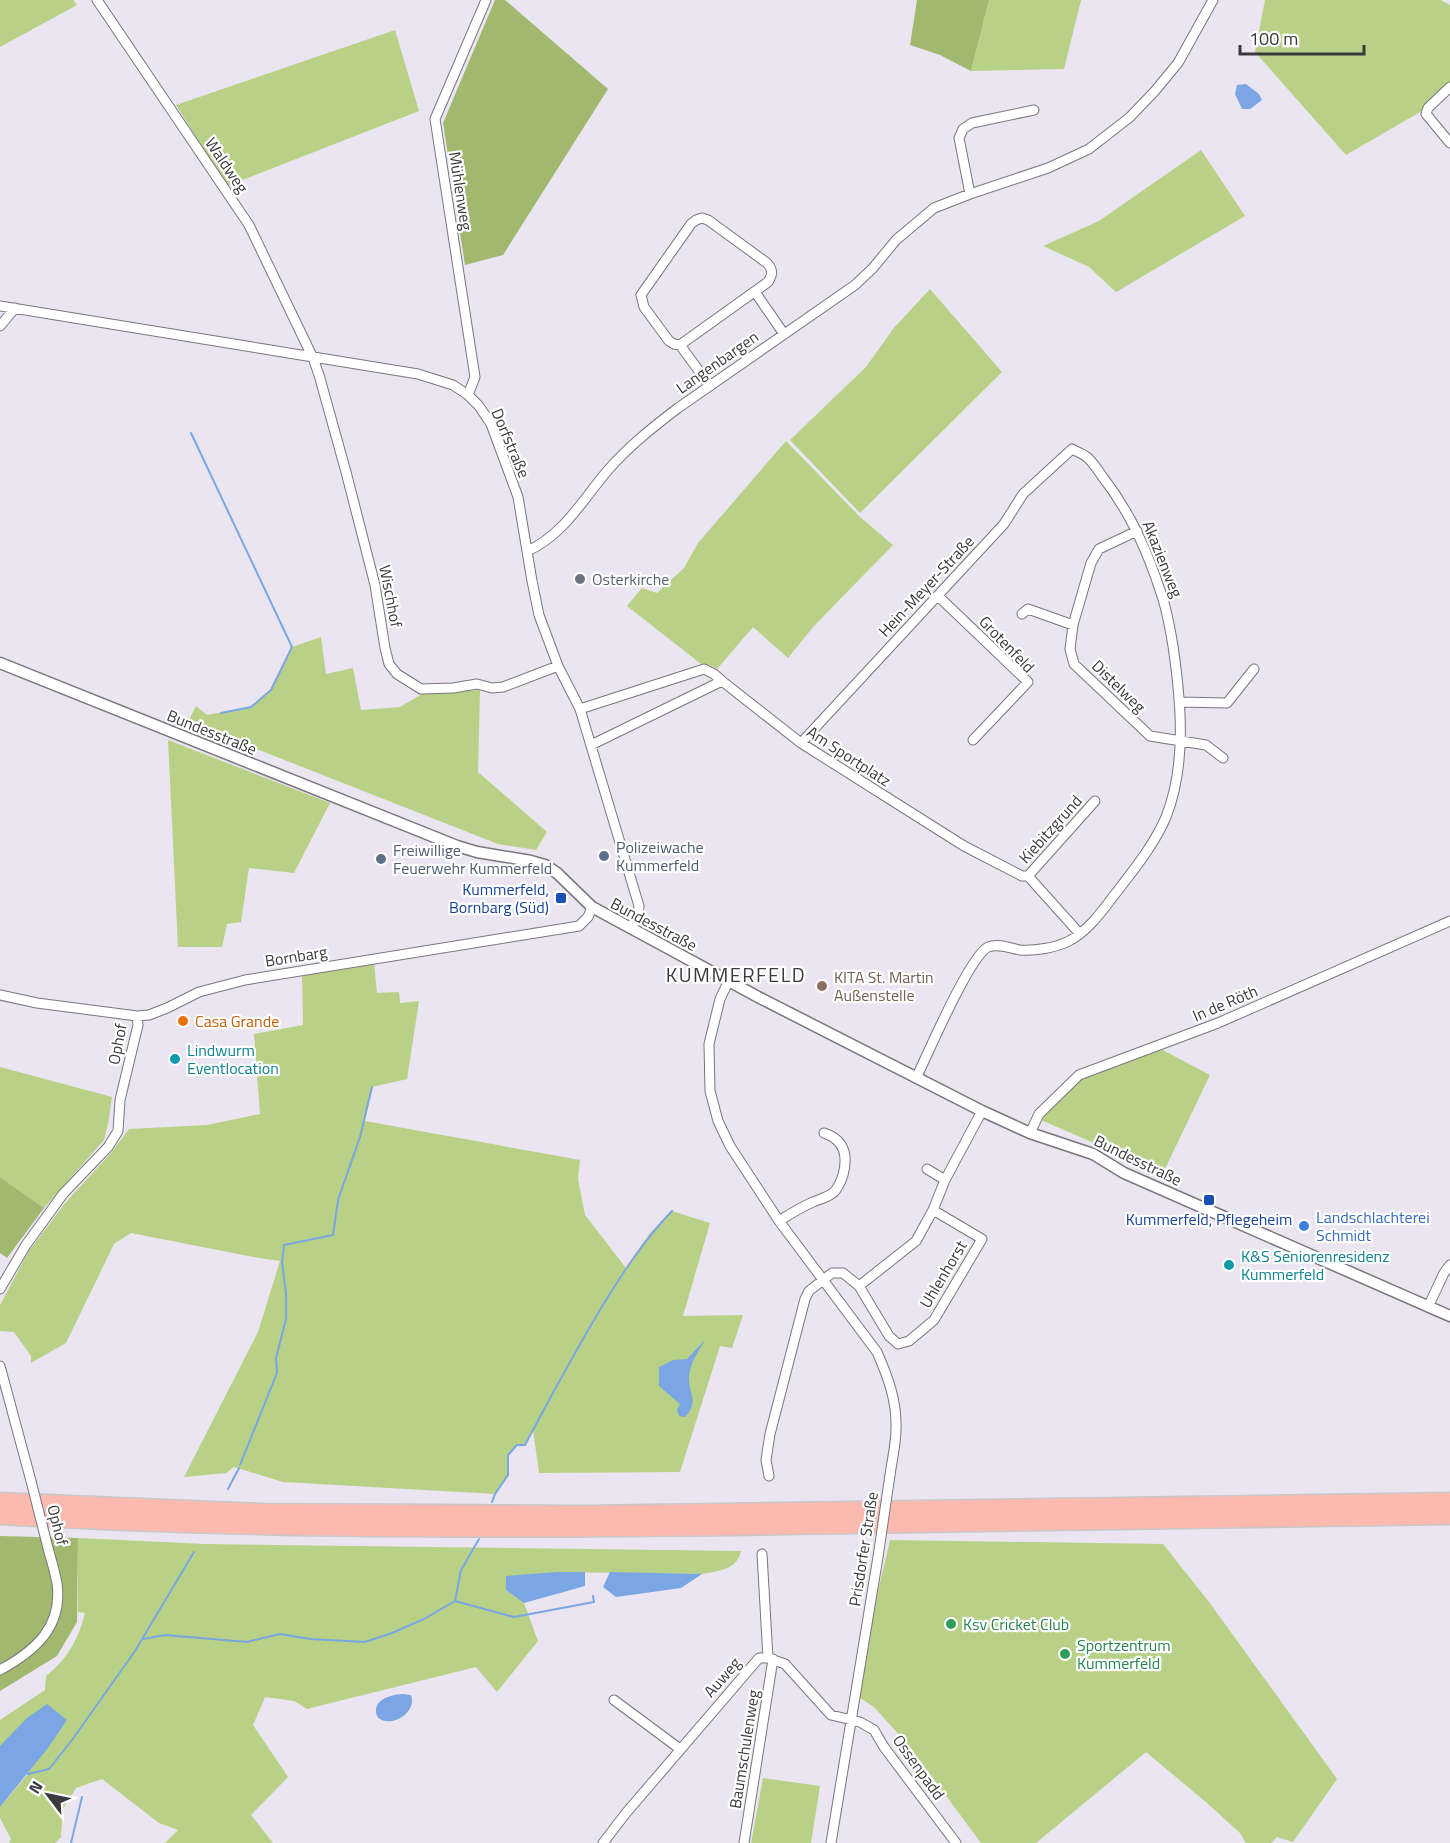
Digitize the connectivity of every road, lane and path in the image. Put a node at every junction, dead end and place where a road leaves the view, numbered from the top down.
1 (97, 0) edge
2 (486, 0) edge
3 (1213, 0) edge
4 (1450, 87) edge
5 (1034, 110) dead end
6 (1450, 143) edge
7 (970, 194) junction
8 (755, 292) junction
9 (0, 306) edge
10 (15, 308) junction
11 (0, 326) edge
12 (784, 334) junction
13 (680, 345) junction
14 (313, 358) junction
15 (710, 386) junction
16 (468, 395) junction
17 (1072, 449) joint
18 (1137, 531) junction
19 (526, 552) junction
20 (938, 596) junction
21 (1028, 609) dead end
22 (1073, 625) junction
23 (0, 663) edge
24 (558, 666) junction
25 (1254, 669) dead end
26 (722, 681) junction
27 (1179, 702) junction
28 (580, 709) junction
29 (972, 740) dead end
30 (1179, 741) junction
31 (801, 743) junction
32 (591, 745) junction
33 (1223, 758) dead end
34 (1095, 801) dead end
35 (1028, 876) junction
36 (592, 907) junction
37 (1450, 921) edge
38 (631, 928) junction
39 (1080, 934) junction
40 (729, 980) junction
41 (0, 995) edge
42 (137, 1017) junction
43 (916, 1078) junction
44 (982, 1111) junction
45 (824, 1133) dead end
46 (1030, 1133) junction
47 (927, 1169) dead end
48 (945, 1180) junction
49 (933, 1210) junction
50 (779, 1221) junction
51 (1450, 1265) edge
52 (823, 1278) junction
53 (860, 1286) junction
54 (0, 1289) edge
55 (1428, 1307) junction
56 (1450, 1316) edge
57 (0, 1366) edge
58 (769, 1476) dead end
59 (0, 1501) edge
60 (1450, 1501) edge
61 (0, 1516) edge
62 (1450, 1516) edge
63 (762, 1554) dead end
64 (771, 1659) junction
65 (0, 1670) edge
66 (614, 1700) dead end
67 (850, 1720) junction
68 (680, 1749) junction
69 (603, 1843) edge
70 (744, 1843) edge
71 (831, 1843) edge
72 (956, 1843) edge

1 - 14 street, Waldweg
2 - 16 street, Mühlenweg
3 - 7 street, Langenbargen
4 - 6 street
5 - 7 street
7 - 12 street, Langenbargen
8 - 12 street
8 - 13 street
8 - 13 street
9 - 10 street, Dorfstraße
10 - 11 street
10 - 14 street, Dorfstraße
12 - 15 street, Langenbargen
13 - 15 street
14 - 16 street, Dorfstraße
14 - 24 street, Wischhof
15 - 19 street, Langenbargen
16 - 19 street, Dorfstraße
17 - 18 street, Akazienweg
17 - 20 street, Hein-Meyer-Straße
18 - 22 street, Distelweg
18 - 27 street, Akazienweg
19 - 24 street, Dorfstraße
20 - 29 street, Grotenfeld
20 - 31 street, Hein-Meyer-Straße
21 - 22 street
22 - 30 street, Distelweg
23 - 36 street, Bundesstraße
24 - 28 street, Dorfstraße
25 - 27 street
26 - 28 street, Am Sportplatz
26 - 31 street, Am Sportplatz
26 - 32 street
27 - 30 street, Akazienweg
28 - 32 street, Dorfstraße
30 - 33 street, Distelweg
30 - 39 street, Akazienweg
31 - 35 street, Am Sportplatz
32 - 38 street, Dorfstraße
34 - 35 street, Kiebitzgrund
35 - 39 street, Am Sportplatz
36 - 38 street, Bundesstraße
36 - 42 street, Bornbarg
37 - 46 street, In de Röth
38 - 40 street, Bundesstraße
39 - 43 street
40 - 43 street, Bundesstraße
40 - 50 street, Prisdorfer Straße
41 - 42 street, Bornbarg
42 - 54 street, Ophof
43 - 44 street, Bundesstraße
44 - 46 street, Bundesstraße
44 - 48 street
45 - 50 street
46 - 55 street, Bundesstraße
47 - 48 street
48 - 49 street
49 - 53 street
49 - 53 street, Uhlenhorst
50 - 52 street, Prisdorfer Straße
51 - 55 street
52 - 53 street
52 - 58 street
52 - 67 street, Prisdorfer Straße, bridge
55 - 56 street, Bundesstraße
57 - 65 street, Ophof, bridge
59 - 60 highway
61 - 62 highway
63 - 64 street, Baumschulenweg
64 - 67 street
64 - 68 street, Auweg
64 - 70 street, Baumschulenweg
66 - 68 street
67 - 71 street, Prisdorfer Straße
67 - 72 street, Ossenpadd
68 - 69 street, Auweg

